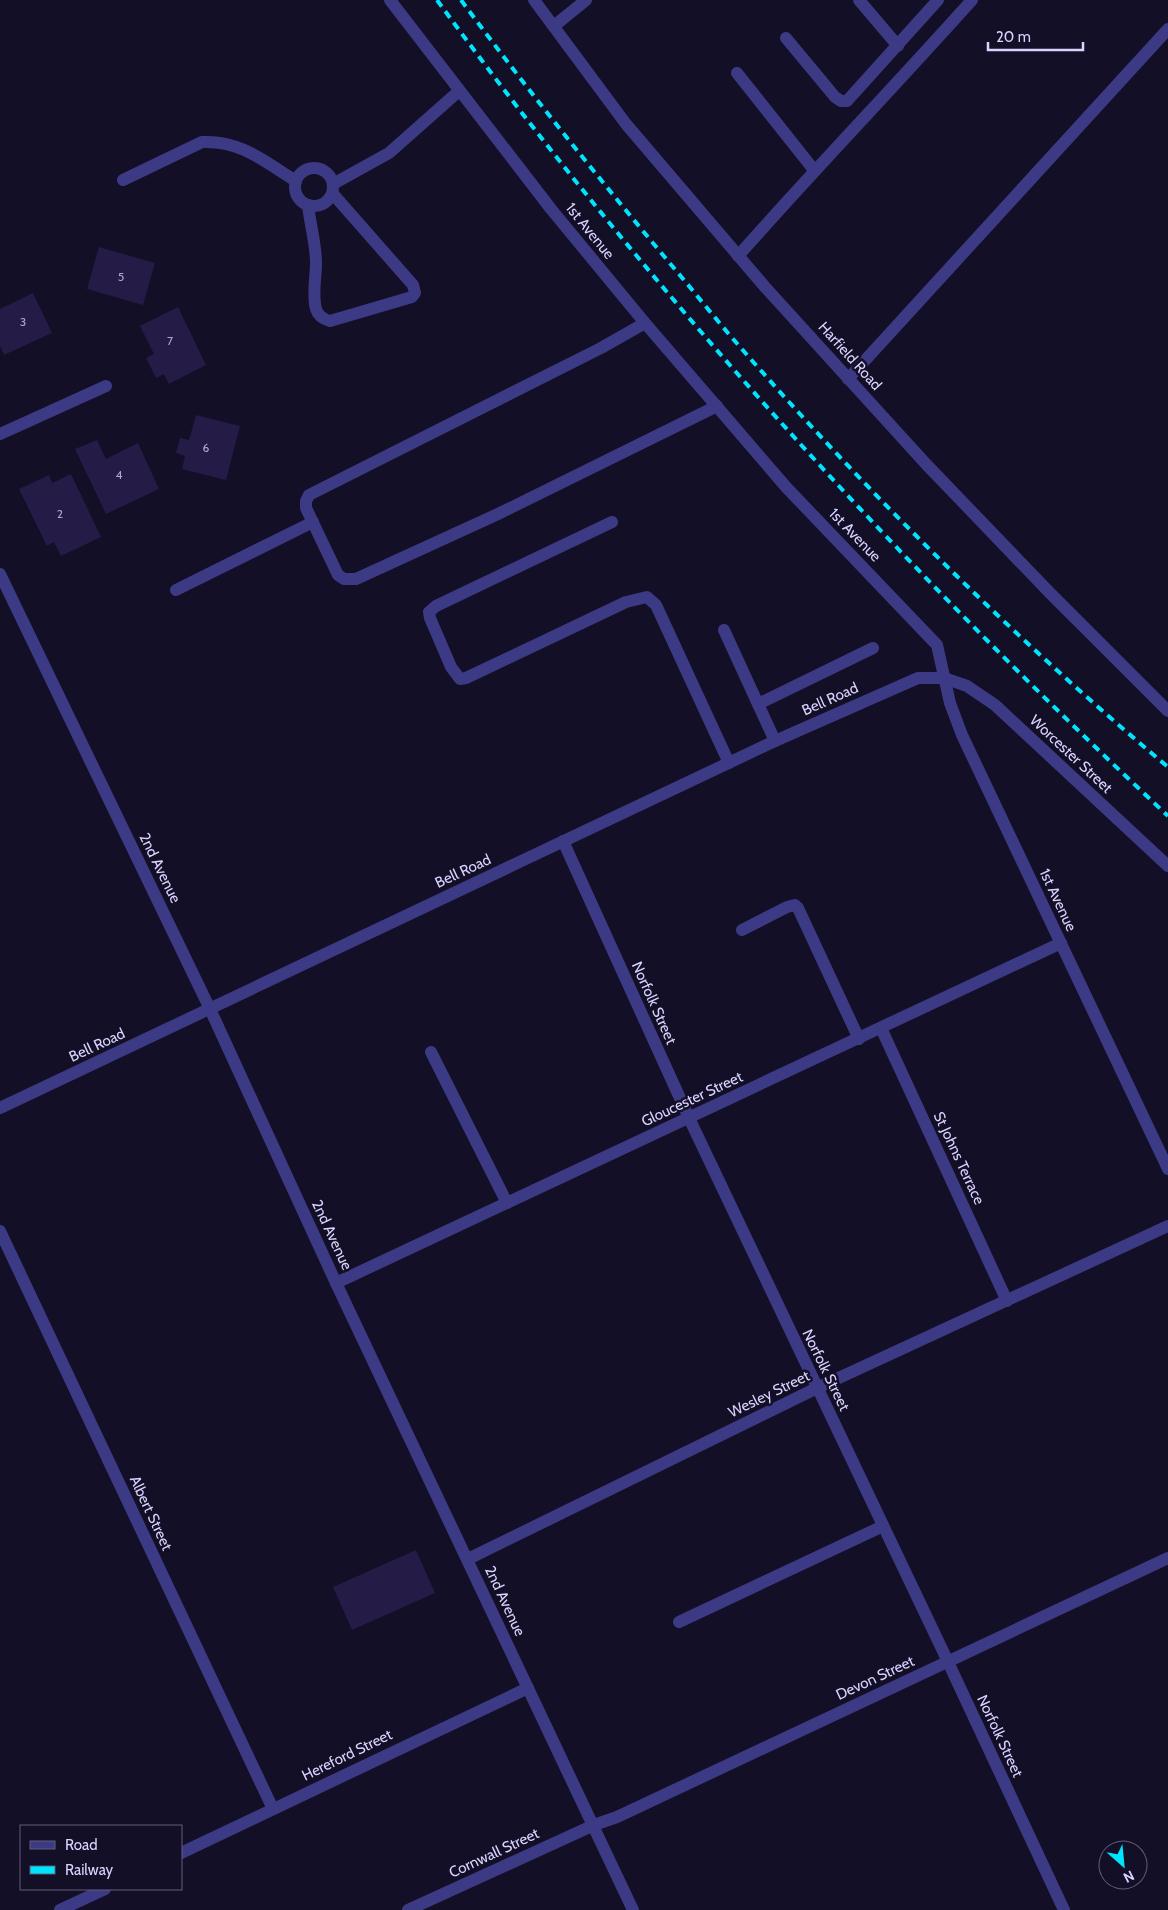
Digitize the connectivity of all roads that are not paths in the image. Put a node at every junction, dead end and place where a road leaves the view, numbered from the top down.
1 (390, 0) edge
2 (534, 0) edge
3 (586, 0) edge
4 (859, 0) edge
5 (938, 0) edge
6 (972, 0) edge
7 (554, 26) junction
8 (1168, 29) edge
9 (786, 38) dead end
10 (898, 46) junction
11 (737, 73) dead end
12 (459, 91) junction
13 (814, 170) junction
14 (124, 180) dead end
15 (296, 181) junction
16 (333, 189) junction
17 (308, 205) junction
18 (738, 256) junction
19 (645, 323) junction
20 (848, 379) junction
21 (106, 386) dead end
22 (717, 406) junction
23 (0, 434) edge
24 (313, 522) junction
25 (612, 522) dead end
26 (0, 574) edge
27 (176, 590) dead end
28 (724, 630) dead end
29 (873, 648) dead end
30 (944, 678) junction
31 (758, 704) junction
32 (1168, 711) edge
33 (775, 741) junction
34 (729, 763) junction
35 (563, 841) junction
36 (1168, 866) edge
37 (742, 930) dead end
38 (1061, 943) junction
39 (210, 1009) junction
40 (881, 1028) junction
41 (859, 1038) junction
42 (431, 1052) dead end
43 (0, 1108) edge
44 (689, 1118) junction
45 (1168, 1169) edge
46 (507, 1203) junction
47 (1168, 1226) edge
48 (0, 1231) edge
49 (336, 1282) junction
50 (1007, 1301) junction
51 (817, 1388) junction
52 (884, 1526) junction
53 (1168, 1558) edge
54 (468, 1559) junction
55 (679, 1622) dead end
56 (948, 1662) junction
57 (528, 1688) junction
58 (273, 1809) junction
59 (594, 1825) junction
60 (182, 1852) edge
61 (103, 1890) edge
62 (60, 1910) edge
63 (408, 1910) edge
64 (633, 1910) edge
65 (1064, 1910) edge

1 - 12 street, 1st Avenue
2 - 7 street, Harfield Road
3 - 7 street
4 - 10 street
5 - 10 street
6 - 13 street
7 - 18 street, Harfield Road
8 - 20 street
9 - 10 street
11 - 13 street
12 - 16 street
12 - 19 street, 1st Avenue
13 - 18 street
14 - 15 street
15 - 16 street
15 - 17 street
16 - 17 street
16 - 17 street
18 - 20 street, Harfield Road
19 - 22 street, 1st Avenue
19 - 24 street
20 - 32 street, Harfield Road
21 - 23 street
22 - 24 street
22 - 30 street, 1st Avenue
24 - 27 street
25 - 34 street
26 - 39 street, 2nd Avenue
28 - 31 street
29 - 31 street
30 - 33 street, Bell Road
30 - 36 street, Worcester Street
30 - 38 street, 1st Avenue
31 - 33 street
33 - 34 street, Bell Road
34 - 35 street, Bell Road
35 - 39 street, Bell Road
35 - 44 street, Norfolk Street
37 - 41 street
38 - 40 street, Gloucester Street
38 - 45 street, 1st Avenue
39 - 43 street, Bell Road
39 - 49 street, 2nd Avenue
40 - 41 street, Gloucester Street
40 - 50 street, St Johns Terrace
41 - 44 street, Gloucester Street
42 - 46 street
44 - 46 street, Gloucester Street
44 - 51 street, Norfolk Street
46 - 49 street, Gloucester Street
47 - 50 street, Wesley Street
48 - 58 street, Albert Street
49 - 54 street, 2nd Avenue
50 - 51 street, Wesley Street
51 - 52 street, Norfolk Street
51 - 54 street, Wesley Street
52 - 55 street
52 - 56 street, Norfolk Street
53 - 56 street, Devon Street
54 - 57 street, 2nd Avenue
56 - 59 street, Devon Street
56 - 65 street, Norfolk Street
57 - 58 street, Hereford Street
57 - 59 street, 2nd Avenue
58 - 60 street, Hereford Street
59 - 63 street, Cornwall Street
59 - 64 street, 2nd Avenue
61 - 62 street

